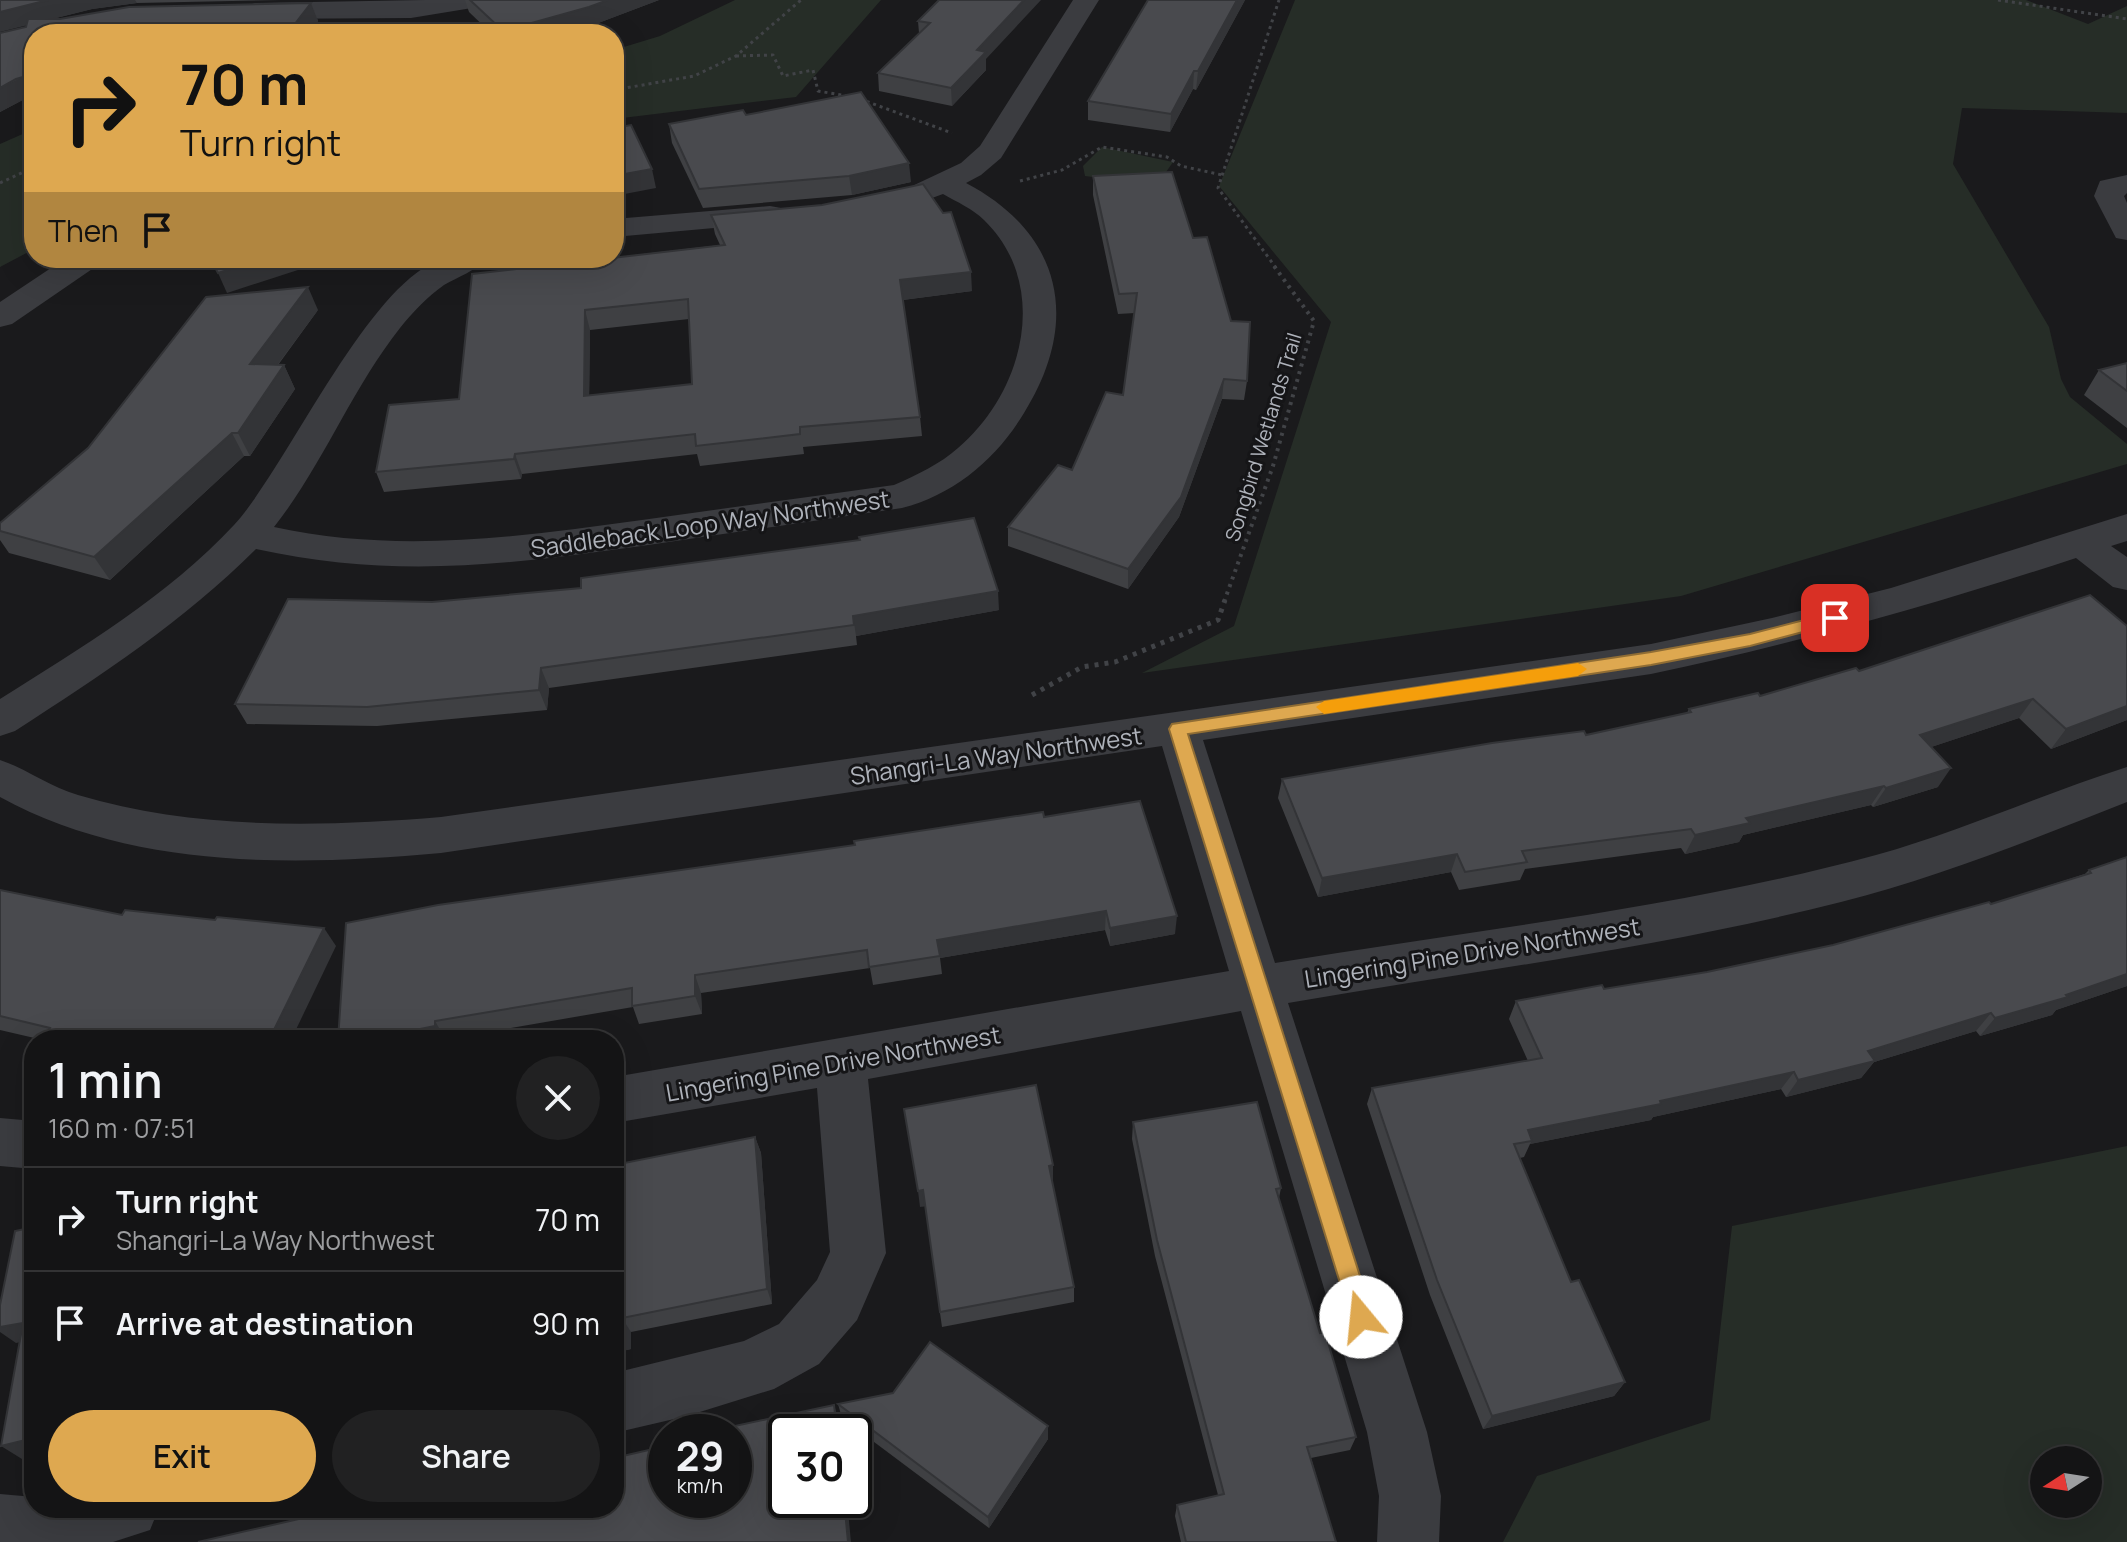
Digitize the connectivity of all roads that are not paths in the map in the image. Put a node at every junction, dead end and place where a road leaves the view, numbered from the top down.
1 (472, 0) edge
2 (1086, 0) edge
3 (228, 10) edge
4 (411, 10) junction
5 (403, 24) edge
6 (945, 183) junction
7 (2127, 184) edge
8 (893, 200) edge
9 (803, 212) edge
10 (624, 227) edge
11 (2127, 231) edge
12 (72, 268) edge
13 (446, 268) edge
14 (0, 317) edge
15 (2127, 527) edge
16 (248, 534) junction
17 (2081, 543) junction
18 (2127, 577) edge
19 (0, 720) edge
20 (1178, 729) junction
21 (0, 777) edge
22 (2127, 784) edge
23 (1259, 987) junction
24 (841, 1063) junction
25 (624, 1098) edge
26 (0, 1142) edge
27 (24, 1144) edge
28 (624, 1401) edge
29 (82, 1518) edge
30 (0, 1525) edge
31 (1408, 1542) edge

1 - 4 street
2 - 6 street
3 - 4 street
4 - 5 street
6 - 8 street
6 - 16 street, Saddleback Loop Way Northwest
7 - 11 street
9 - 10 street
12 - 14 street
13 - 16 street
15 - 17 street, Shangri-La Way Northwest
16 - 19 street
17 - 18 street
17 - 20 street, Shangri-La Way Northwest
20 - 21 street, Shangri-La Way Northwest
20 - 23 street
22 - 23 street, Lingering Pine Drive Northwest
23 - 24 street, Lingering Pine Drive Northwest
23 - 31 street
24 - 25 street, Lingering Pine Drive Northwest
24 - 28 street
26 - 27 street
29 - 30 street

